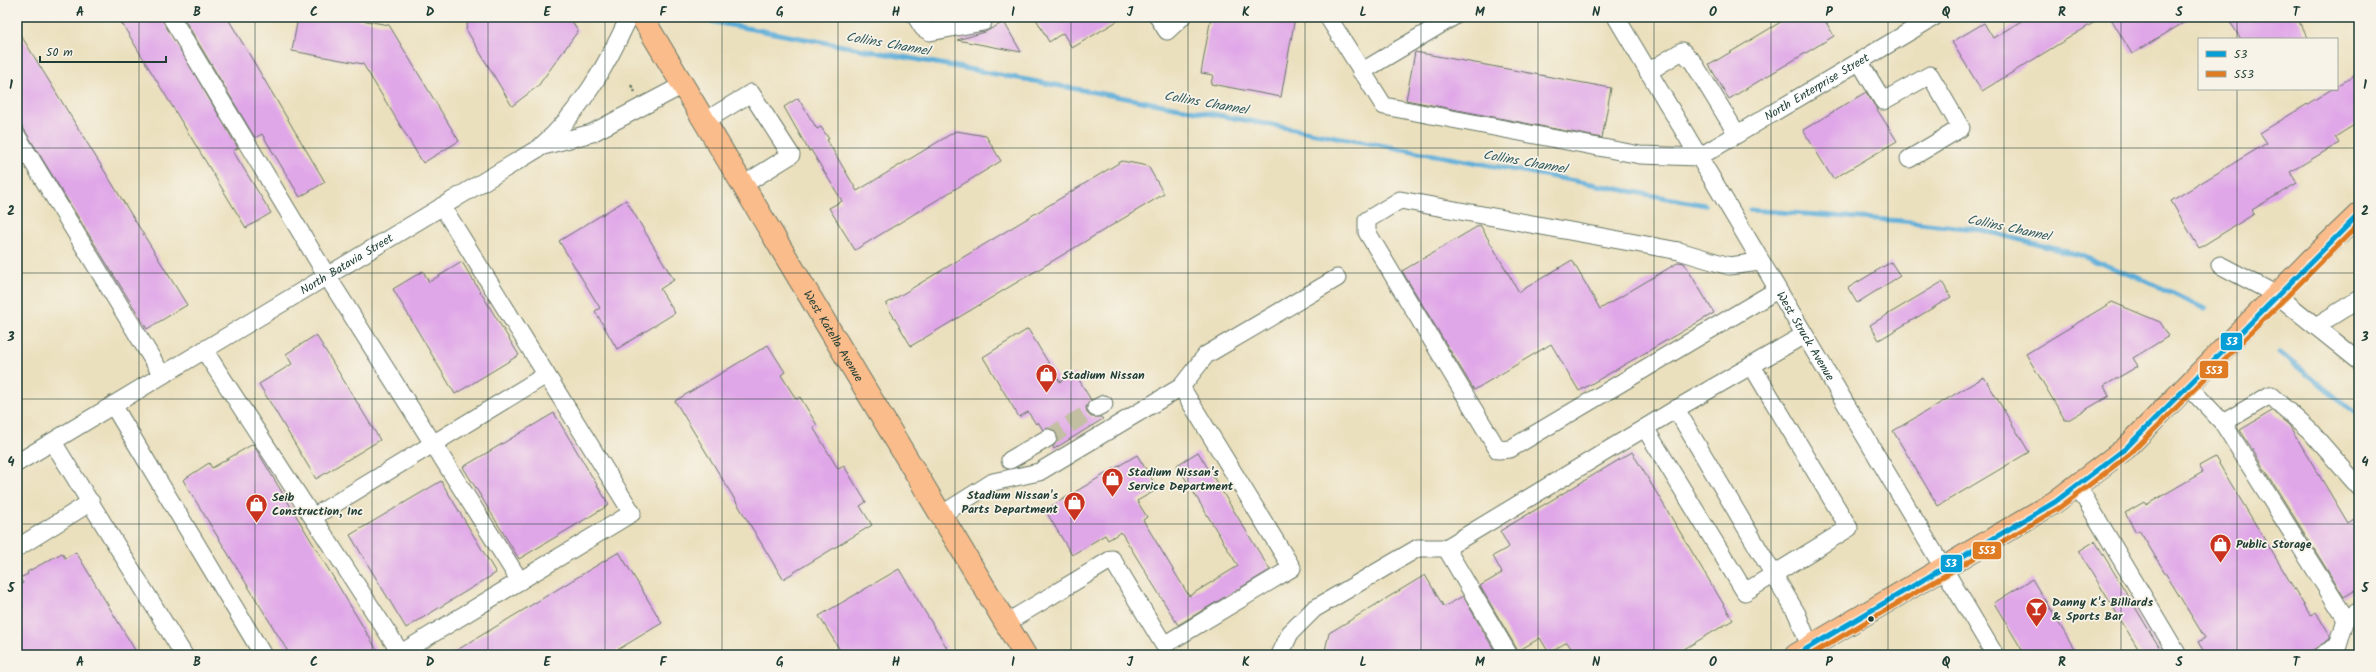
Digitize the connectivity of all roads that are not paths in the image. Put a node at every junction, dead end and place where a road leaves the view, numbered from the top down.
1 (171, 17) edge
2 (629, 17) edge
3 (642, 17) edge
4 (916, 17) edge
5 (984, 17) edge
6 (1182, 17) edge
7 (1328, 17) edge
8 (1453, 17) edge
9 (1616, 17) edge
10 (1934, 17) edge
11 (1163, 24) edge
12 (1859, 62) junction
13 (1361, 72) junction
14 (1648, 72) junction
15 (683, 85) junction
16 (705, 121) junction
17 (1737, 134) junction
18 (17, 136) edge
19 (539, 148) junction
20 (1699, 157) junction
21 (1909, 159) dead end
22 (744, 186) junction
23 (442, 206) junction
24 (2359, 214) edge
25 (1760, 262) junction
26 (2220, 265) dead end
27 (327, 276) junction
28 (1337, 278) dead end
29 (1777, 290) junction
30 (2277, 295) junction
31 (2359, 299) edge
32 (2316, 326) junction
33 (1804, 335) junction
34 (204, 350) junction
35 (2359, 361) edge
36 (1752, 366) junction
37 (162, 375) junction
38 (546, 375) junction
39 (2188, 386) junction
40 (1181, 387) junction
41 (113, 405) junction
42 (1676, 409) junction
43 (2223, 423) junction
44 (1645, 428) junction
45 (1048, 438) tunnel mouth
46 (53, 442) junction
47 (434, 443) junction
48 (1010, 460) dead end
49 (17, 463) edge
50 (2077, 485) junction
51 (2359, 487) edge
52 (91, 502) junction
53 (941, 515) junction
54 (313, 517) junction
55 (17, 548) edge
56 (1446, 548) junction
57 (1943, 567) junction
58 (1773, 574) junction
59 (520, 581) junction
60 (2353, 615) edge
61 (1006, 624) junction
62 (1803, 651) edge
63 (401, 654) edge
64 (184, 655) edge
65 (263, 655) edge
66 (1025, 655) edge
67 (1280, 655) edge
68 (1509, 655) edge
69 (1995, 655) edge
70 (2178, 655) edge
71 (2322, 655) edge

1 - 27 street
2 - 19 street, North Batavia Street
3 - 15 main road, West Katella Avenue
4 - 5 street
6 - 11 street
7 - 13 street
8 - 13 street
9 - 14 street, West Struck Avenue
10 - 12 street, North Enterprise Street
12 - 17 street, North Enterprise Street
12 - 21 street
13 - 20 street
14 - 17 street
14 - 20 street, West Struck Avenue
15 - 16 main road, West Katella Avenue
15 - 19 street
16 - 22 main road, West Katella Avenue
16 - 22 street
17 - 20 street, North Enterprise Street
18 - 37 street
19 - 23 street, North Batavia Street
20 - 25 street, West Struck Avenue
22 - 53 main road, West Katella Avenue
23 - 27 street, North Batavia Street
23 - 38 street
24 - 30 main road
25 - 29 street, West Struck Avenue
25 - 29 street
26 - 30 street
27 - 34 street, North Batavia Street
27 - 47 street
28 - 40 street
29 - 33 street, West Struck Avenue
30 - 32 street
30 - 39 main road
31 - 32 street
32 - 35 street
33 - 36 street
33 - 57 street, West Struck Avenue
34 - 37 street, North Batavia Street
34 - 54 street
36 - 42 street
36 - 58 street
37 - 41 street, North Batavia Street
38 - 47 street
38 - 59 street
39 - 43 street
39 - 50 main road
40 - 53 street
40 - 61 street
41 - 46 street, North Batavia Street
41 - 65 street
42 - 44 street
42 - 58 street
43 - 51 street
43 - 60 street
44 - 56 street
44 - 58 street
45 - 48 street
46 - 49 street, North Batavia Street
46 - 52 street
47 - 54 street
47 - 59 street
50 - 57 main road
50 - 70 street
52 - 55 street
52 - 64 street
53 - 61 main road, West Katella Avenue
54 - 63 street
56 - 67 street
56 - 68 street
57 - 62 main road
57 - 69 street, West Struck Avenue
58 - 62 street
59 - 63 street
60 - 71 street
61 - 66 main road, West Katella Avenue

